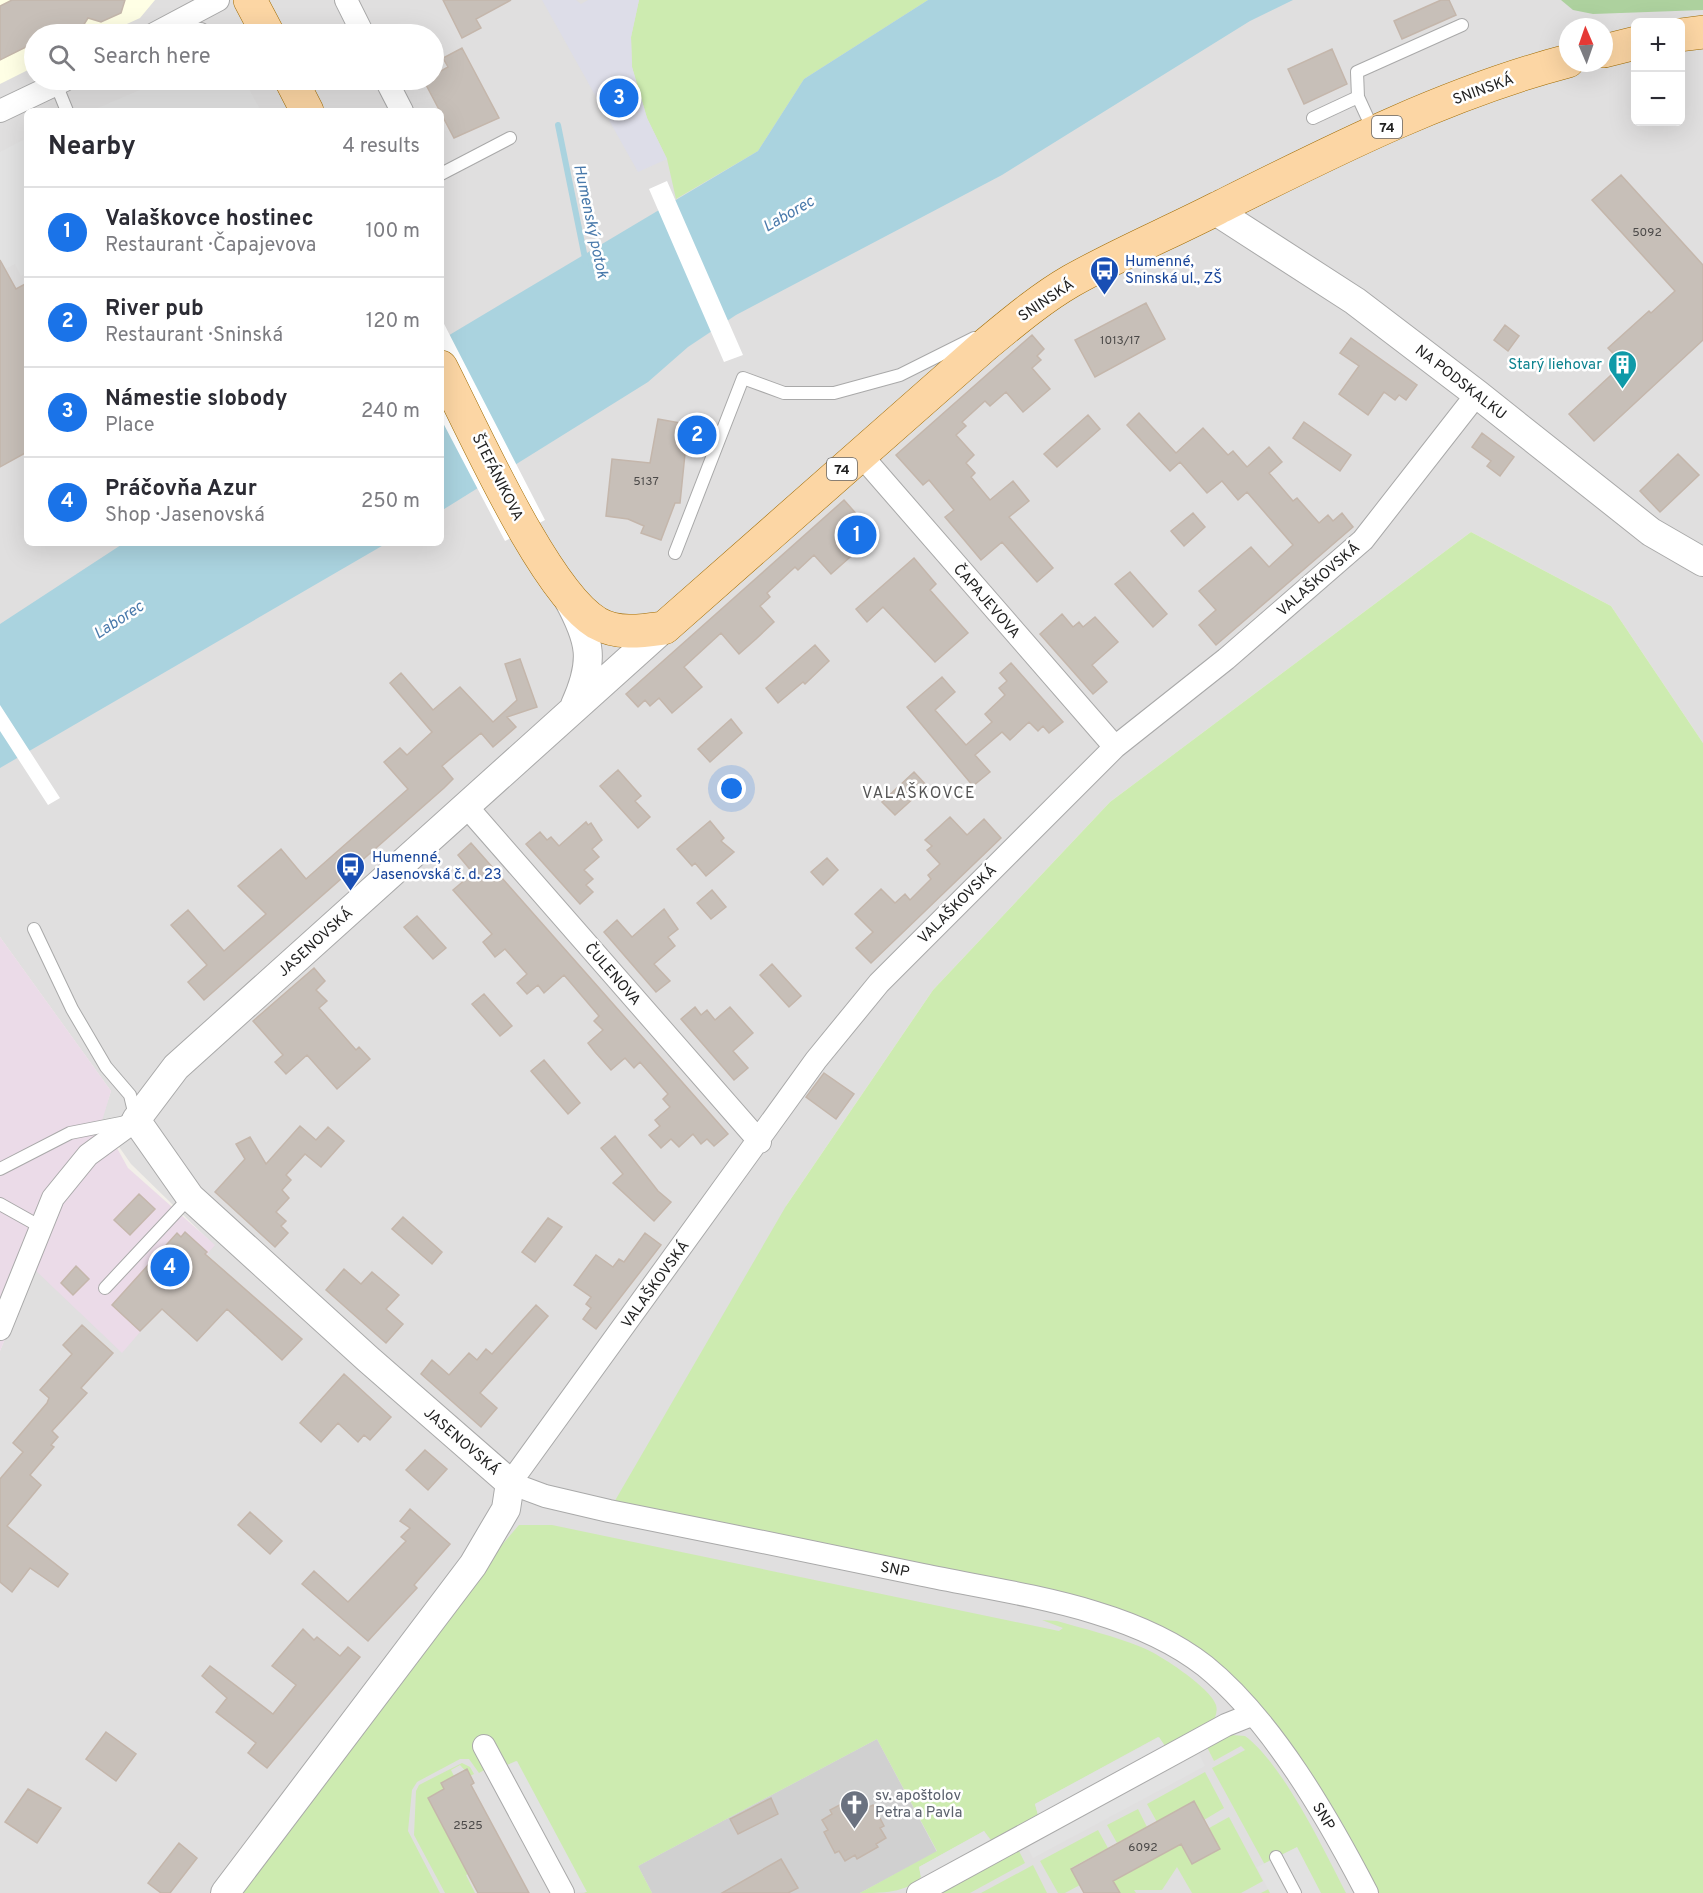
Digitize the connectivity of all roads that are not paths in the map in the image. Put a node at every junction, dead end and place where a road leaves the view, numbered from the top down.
1 (183, 0) edge
2 (218, 0) edge
3 (250, 0) edge
4 (345, 0) edge
5 (164, 24) edge
6 (174, 24) edge
7 (263, 24) edge
8 (358, 24) edge
9 (1462, 25) dead end
10 (1703, 32) edge
11 (1685, 34) edge
12 (1631, 44) edge
13 (1613, 49) edge
14 (1559, 64) edge
15 (43, 90) edge
16 (62, 90) edge
17 (296, 90) edge
18 (391, 90) edge
19 (1358, 97) junction
20 (66, 108) edge
21 (305, 108) edge
22 (400, 108) edge
23 (0, 111) edge
24 (1313, 118) dead end
25 (1375, 133) junction
26 (510, 138) dead end
27 (444, 172) edge
28 (1214, 210) junction
29 (1023, 314) junction
30 (444, 373) edge
31 (1477, 393) junction
32 (860, 454) junction
33 (675, 553) dead end
34 (1703, 562) edge
35 (559, 584) junction
36 (664, 628) junction
37 (573, 710) junction
38 (1115, 747) junction
39 (467, 807) junction
40 (34, 929) dead end
41 (136, 1120) junction
42 (760, 1142) junction
43 (0, 1169) edge
44 (190, 1197) junction
45 (0, 1204) edge
46 (41, 1227) junction
47 (105, 1288) dead end
48 (0, 1329) edge
49 (510, 1483) junction
50 (1251, 1714) junction
51 (484, 1746) dead end
52 (1276, 1857) dead end
53 (225, 1893) edge
54 (563, 1893) edge
55 (918, 1893) edge
56 (1295, 1893) edge
57 (1367, 1893) edge

1 - 5 street
2 - 6 street
3 - 7 main road
4 - 8 street
9 - 19 lane
10 - 11 main road
12 - 13 main road
14 - 25 main road, SNINSKÁ / 74
15 - 23 street
16 - 20 lane
17 - 21 main road
18 - 22 street
19 - 24 lane
19 - 25 lane
25 - 28 main road, SNINSKÁ / 74
26 - 27 lane
28 - 29 main road, SNINSKÁ / 74
28 - 31 street, NA PODSKALKU
29 - 32 main road, SNINSKÁ / 74
29 - 33 lane
30 - 35 main road, ŠTEFÁNIKOVA
31 - 34 street, NA PODSKALKU
31 - 38 street, VALAŠKOVSKÁ
32 - 36 main road, SNINSKÁ / 74
32 - 38 street, ČAPAJEVOVA
35 - 36 main road, ŠTEFÁNIKOVA
35 - 37 street
36 - 37 street, JASENOVSKÁ
37 - 39 street, JASENOVSKÁ
38 - 42 street, VALAŠKOVSKÁ
39 - 41 street, JASENOVSKÁ
39 - 42 street, ČULENOVA
40 - 41 lane
41 - 43 lane
41 - 44 street, JASENOVSKÁ
41 - 46 street, JASENOVSKÁ
42 - 49 street, VALAŠKOVSKÁ
44 - 47 lane
44 - 49 street, JASENOVSKÁ
45 - 46 lane
46 - 48 street, JASENOVSKÁ
49 - 50 street, SNP
49 - 53 street, JASENOVSKÁ
50 - 55 street
50 - 57 street, SNP
51 - 54 street
52 - 56 lane

